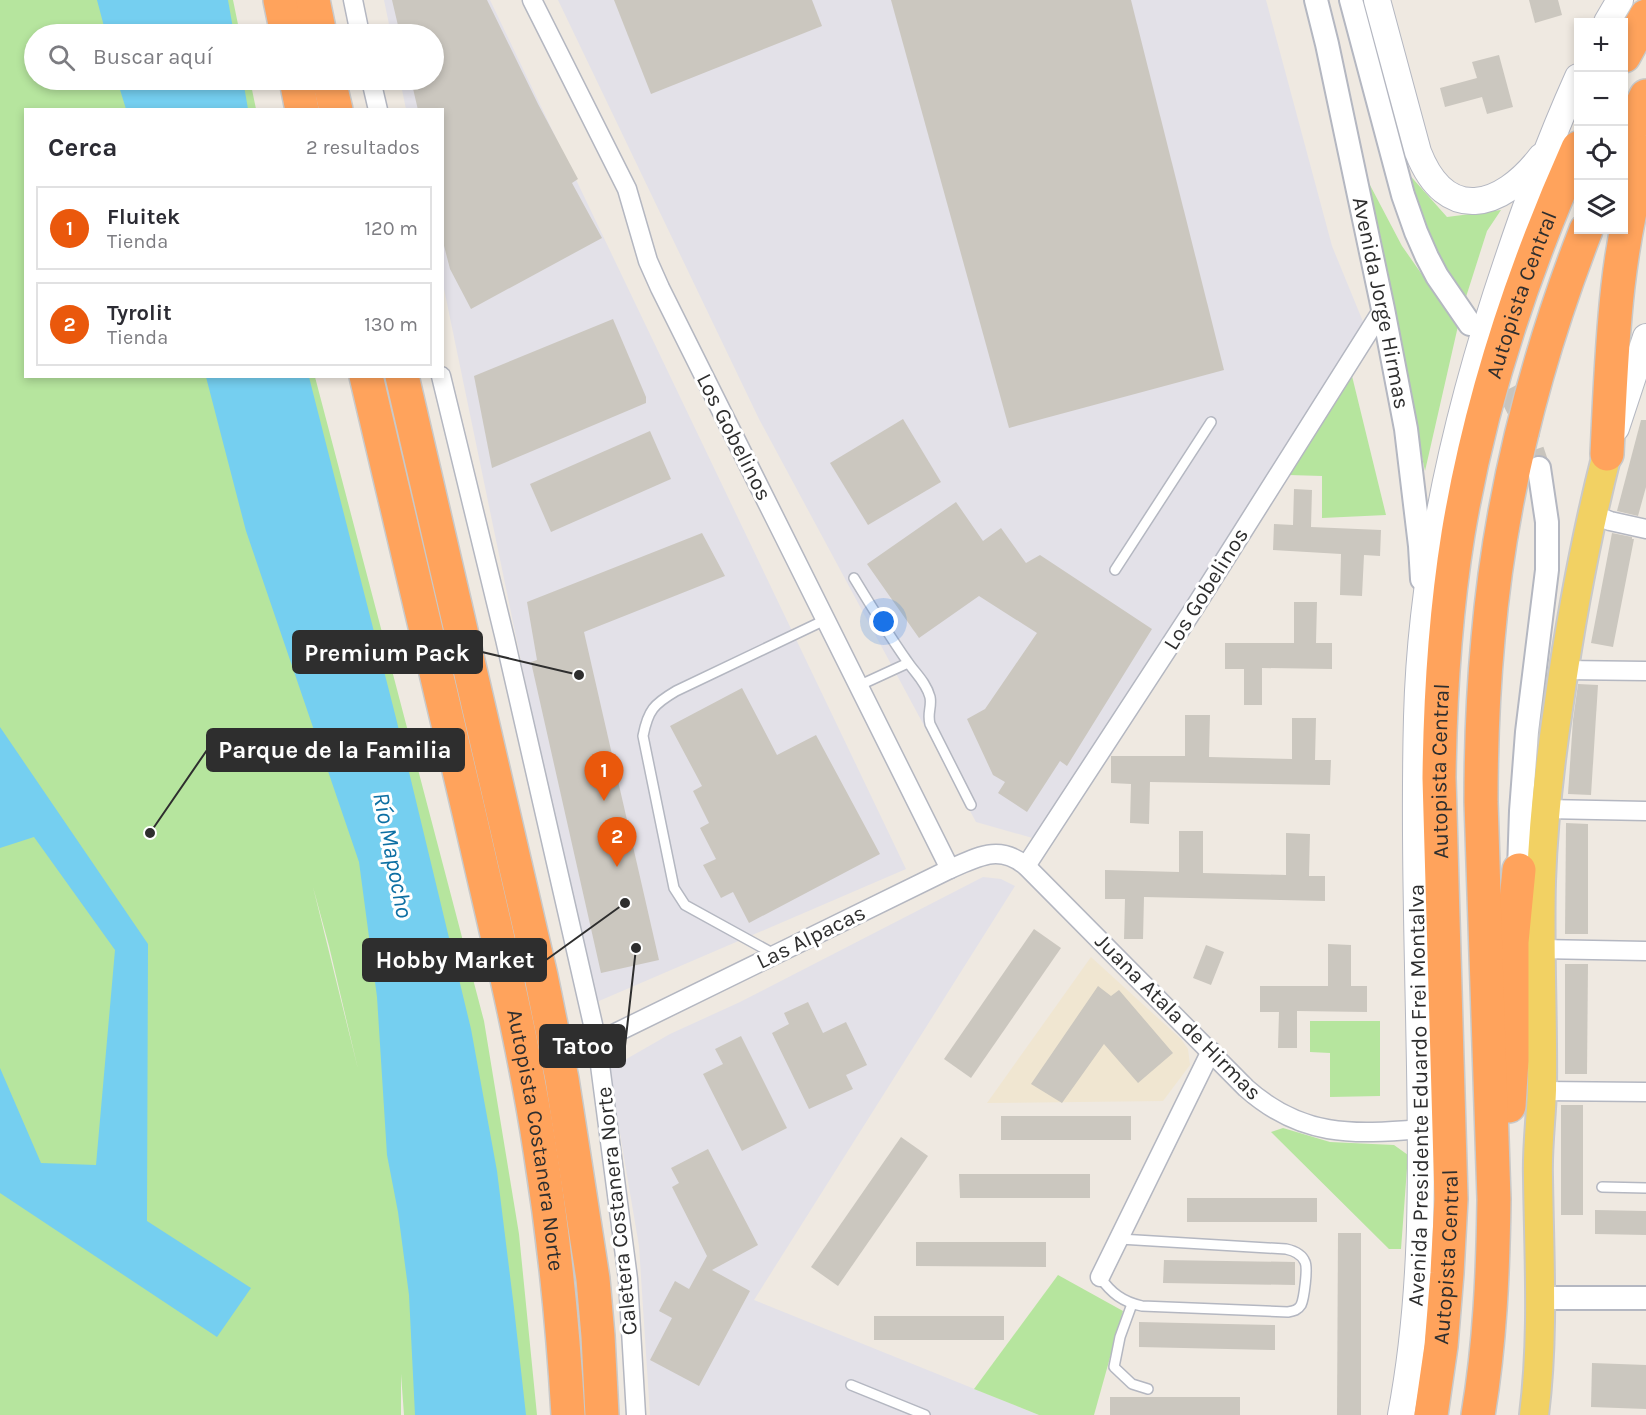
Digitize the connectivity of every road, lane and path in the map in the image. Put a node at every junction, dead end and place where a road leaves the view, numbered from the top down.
1 (280, 0) edge
2 (313, 0) edge
3 (353, 0) edge
4 (532, 0) edge
5 (1316, 0) edge
6 (1351, 0) edge
7 (1377, 0) edge
8 (1620, 0) edge
9 (1646, 16) edge
10 (1609, 18) edge
11 (285, 24) edge
12 (318, 24) edge
13 (358, 24) edge
14 (1628, 47) edge
15 (298, 90) edge
16 (331, 90) edge
17 (373, 90) edge
18 (1574, 96) edge
19 (1646, 96) edge
20 (302, 108) edge
21 (336, 108) edge
22 (378, 108) edge
23 (1628, 133) edge
24 (1563, 148) edge
25 (1646, 152) edge
26 (1585, 234) edge
27 (1383, 309) junction
28 (1470, 324) dead end
29 (1646, 337) edge
30 (366, 378) edge
31 (402, 378) edge
32 (441, 378) edge
33 (1638, 385) edge
34 (1211, 422) dead end
35 (1607, 454) junction
36 (1539, 468) tunnel mouth
37 (1592, 514) junction
38 (1646, 529) edge
39 (1115, 570) dead end
40 (854, 578) dead end
41 (1424, 611) junction
42 (825, 620) junction
43 (908, 663) junction
44 (1564, 670) junction
45 (1646, 671) edge
46 (858, 686) junction
47 (971, 806) dead end
48 (1546, 809) junction
49 (1646, 811) edge
50 (1026, 866) junction
51 (950, 869) junction
52 (1519, 870) junction
53 (1540, 949) junction
54 (1646, 951) edge
55 (774, 955) junction
56 (597, 1041) junction
57 (1211, 1051) junction
58 (1542, 1091) junction
59 (1646, 1092) edge
60 (1421, 1129) junction
61 (1538, 1165) junction
62 (1602, 1187) dead end
63 (1646, 1188) edge
64 (1494, 1199) junction
65 (1120, 1239) junction
66 (1100, 1277) joint
67 (1539, 1298) junction
68 (1646, 1298) edge
69 (1132, 1304) junction
70 (851, 1385) dead end
71 (1148, 1389) dead end
72 (568, 1415) edge
73 (602, 1415) edge
74 (636, 1415) edge
75 (925, 1415) edge
76 (1401, 1415) edge
77 (1431, 1415) edge
78 (1478, 1415) edge
79 (1534, 1415) edge

1 - 11 highway
2 - 12 highway
3 - 13 street
4 - 42 street, Los Gobelinos
5 - 27 street, Avenida Jorge Hirmas
6 - 28 street, Avenida Jorge Hirmas
7 - 24 main road
8 - 10 main road
9 - 14 highway
15 - 20 highway
16 - 21 highway
17 - 22 street
18 - 24 main road, Avenida Presidente Eduardo Frei Montalva
19 - 23 highway
24 - 41 main road, Avenida Presidente Eduardo Frei Montalva
24 - 77 highway, Autopista Central
25 - 35 highway
26 - 64 highway, Autopista Central
27 - 41 street, Avenida Jorge Hirmas
27 - 50 street, Los Gobelinos
29 - 33 main road
30 - 72 highway, Autopista Costanera Norte
31 - 73 highway, Autopista Costanera Norte
32 - 56 street, Caletera Costanera Norte
33 - 35 main road
34 - 39 lane
35 - 37 main road
36 - 52 street
37 - 38 street
37 - 44 main road
40 - 43 lane
41 - 60 main road, Avenida Presidente Eduardo Frei Montalva
42 - 46 street, Los Gobelinos
42 - 55 lane
43 - 46 lane
43 - 47 lane
44 - 45 street
44 - 48 main road
46 - 51 street, Los Gobelinos
48 - 49 street
48 - 53 main road
50 - 51 street, Las Alpacas
50 - 57 street, Juana Atala de Hirmas
51 - 55 street, Las Alpacas
52 - 61 main road
52 - 64 highway
53 - 54 street
53 - 58 main road
55 - 56 street, Las Alpacas
56 - 74 street, Caletera Costanera Norte
57 - 60 street, Juana Atala de Hirmas
57 - 65 street
58 - 59 street
58 - 61 main road
60 - 76 main road, Avenida Presidente Eduardo Frei Montalva
61 - 67 main road
62 - 63 lane
64 - 78 highway, Autopista Central
65 - 66 street
65 - 69 lane
66 - 69 lane
67 - 68 street
67 - 79 main road
69 - 71 lane
70 - 75 lane

